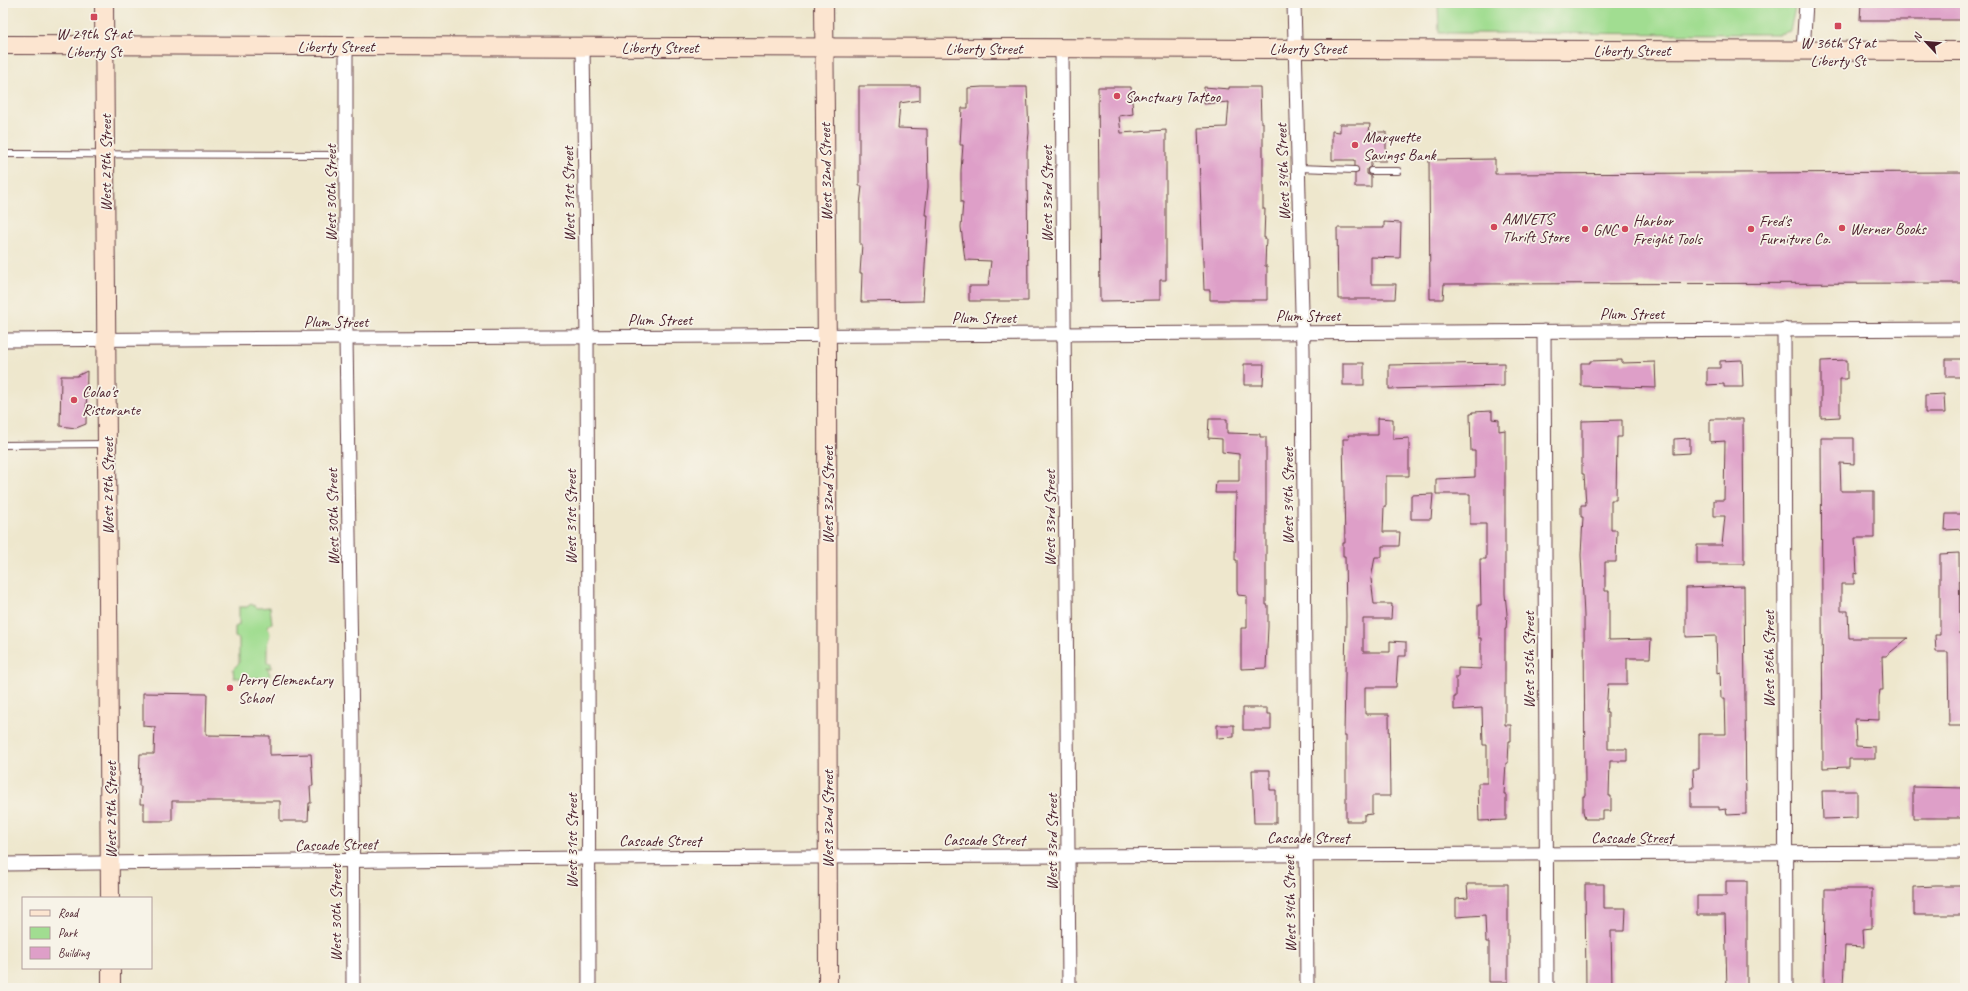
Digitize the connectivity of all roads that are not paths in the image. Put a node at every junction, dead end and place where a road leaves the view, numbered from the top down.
1 (104, 3) edge
2 (824, 3) edge
3 (1294, 3) edge
4 (1806, 3) edge
5 (3, 45) edge
6 (104, 45) junction
7 (346, 46) junction
8 (583, 47) junction
9 (824, 47) junction
10 (1295, 48) junction
11 (1062, 49) junction
12 (1803, 50) junction
13 (1965, 51) edge
14 (3, 154) edge
15 (105, 154) junction
16 (347, 155) junction
17 (1298, 168) junction
18 (1355, 170) dead end
19 (1371, 170) dead end
20 (1398, 171) dead end
21 (1784, 329) junction
22 (1965, 329) edge
23 (1544, 331) junction
24 (1302, 332) junction
25 (1064, 334) junction
26 (827, 336) junction
27 (587, 337) junction
28 (346, 338) junction
29 (3, 340) edge
30 (106, 340) junction
31 (107, 444) junction
32 (3, 445) edge
33 (1785, 852) junction
34 (1965, 852) edge
35 (1306, 853) junction
36 (1546, 854) junction
37 (827, 856) junction
38 (1068, 856) junction
39 (588, 858) junction
40 (352, 861) junction
41 (110, 863) junction
42 (3, 864) edge
43 (110, 897) edge
44 (111, 969) edge
45 (111, 988) edge
46 (353, 988) edge
47 (589, 988) edge
48 (828, 988) edge
49 (1069, 988) edge
50 (1307, 988) edge
51 (1547, 988) edge
52 (1786, 988) edge

1 - 6 street, West 29th Street
2 - 9 street, West 32nd Street
3 - 10 street, West 34th Street
4 - 12 street
5 - 6 street, Liberty Street
6 - 7 street, Liberty Street
6 - 15 street, West 29th Street
7 - 8 street, Liberty Street
7 - 16 street, West 30th Street
8 - 9 street, Liberty Street
8 - 27 street, West 31st Street
9 - 11 street, Liberty Street
9 - 26 street, West 32nd Street
10 - 11 street, Liberty Street
10 - 12 street, Liberty Street
10 - 17 street, West 34th Street
11 - 25 street, West 33rd Street
12 - 13 street, Liberty Street
14 - 15 lane
15 - 16 lane
15 - 30 street, West 29th Street
16 - 28 street, West 30th Street
17 - 18 lane
17 - 24 street, West 34th Street
19 - 20 lane
21 - 22 street, Plum Street
21 - 23 street, Plum Street
21 - 33 street, West 36th Street
23 - 24 street, Plum Street
23 - 36 street, West 35th Street
24 - 25 street, Plum Street
24 - 35 street, West 34th Street
25 - 26 street, Plum Street
25 - 38 street, West 33rd Street
26 - 27 street, Plum Street
26 - 37 street, West 32nd Street
27 - 28 street, Plum Street
27 - 39 street, West 31st Street
28 - 30 street, Plum Street
28 - 40 street, West 30th Street
29 - 30 street, Plum Street
30 - 31 street, West 29th Street
31 - 32 lane
31 - 41 street, West 29th Street
33 - 34 street, Cascade Street
33 - 36 street, Cascade Street
33 - 52 street, West 36th Street
35 - 36 street, Cascade Street
35 - 38 street, Cascade Street
35 - 50 street, West 34th Street
36 - 51 street, West 35th Street
37 - 38 street, Cascade Street
37 - 39 street, Cascade Street
37 - 48 street, West 32nd Street
38 - 49 street, West 33rd Street
39 - 40 street, Cascade Street
39 - 47 street, West 31st Street
40 - 41 street, Cascade Street
40 - 46 street, West 30th Street
41 - 42 street, Cascade Street
41 - 43 street, West 29th Street
44 - 45 street

